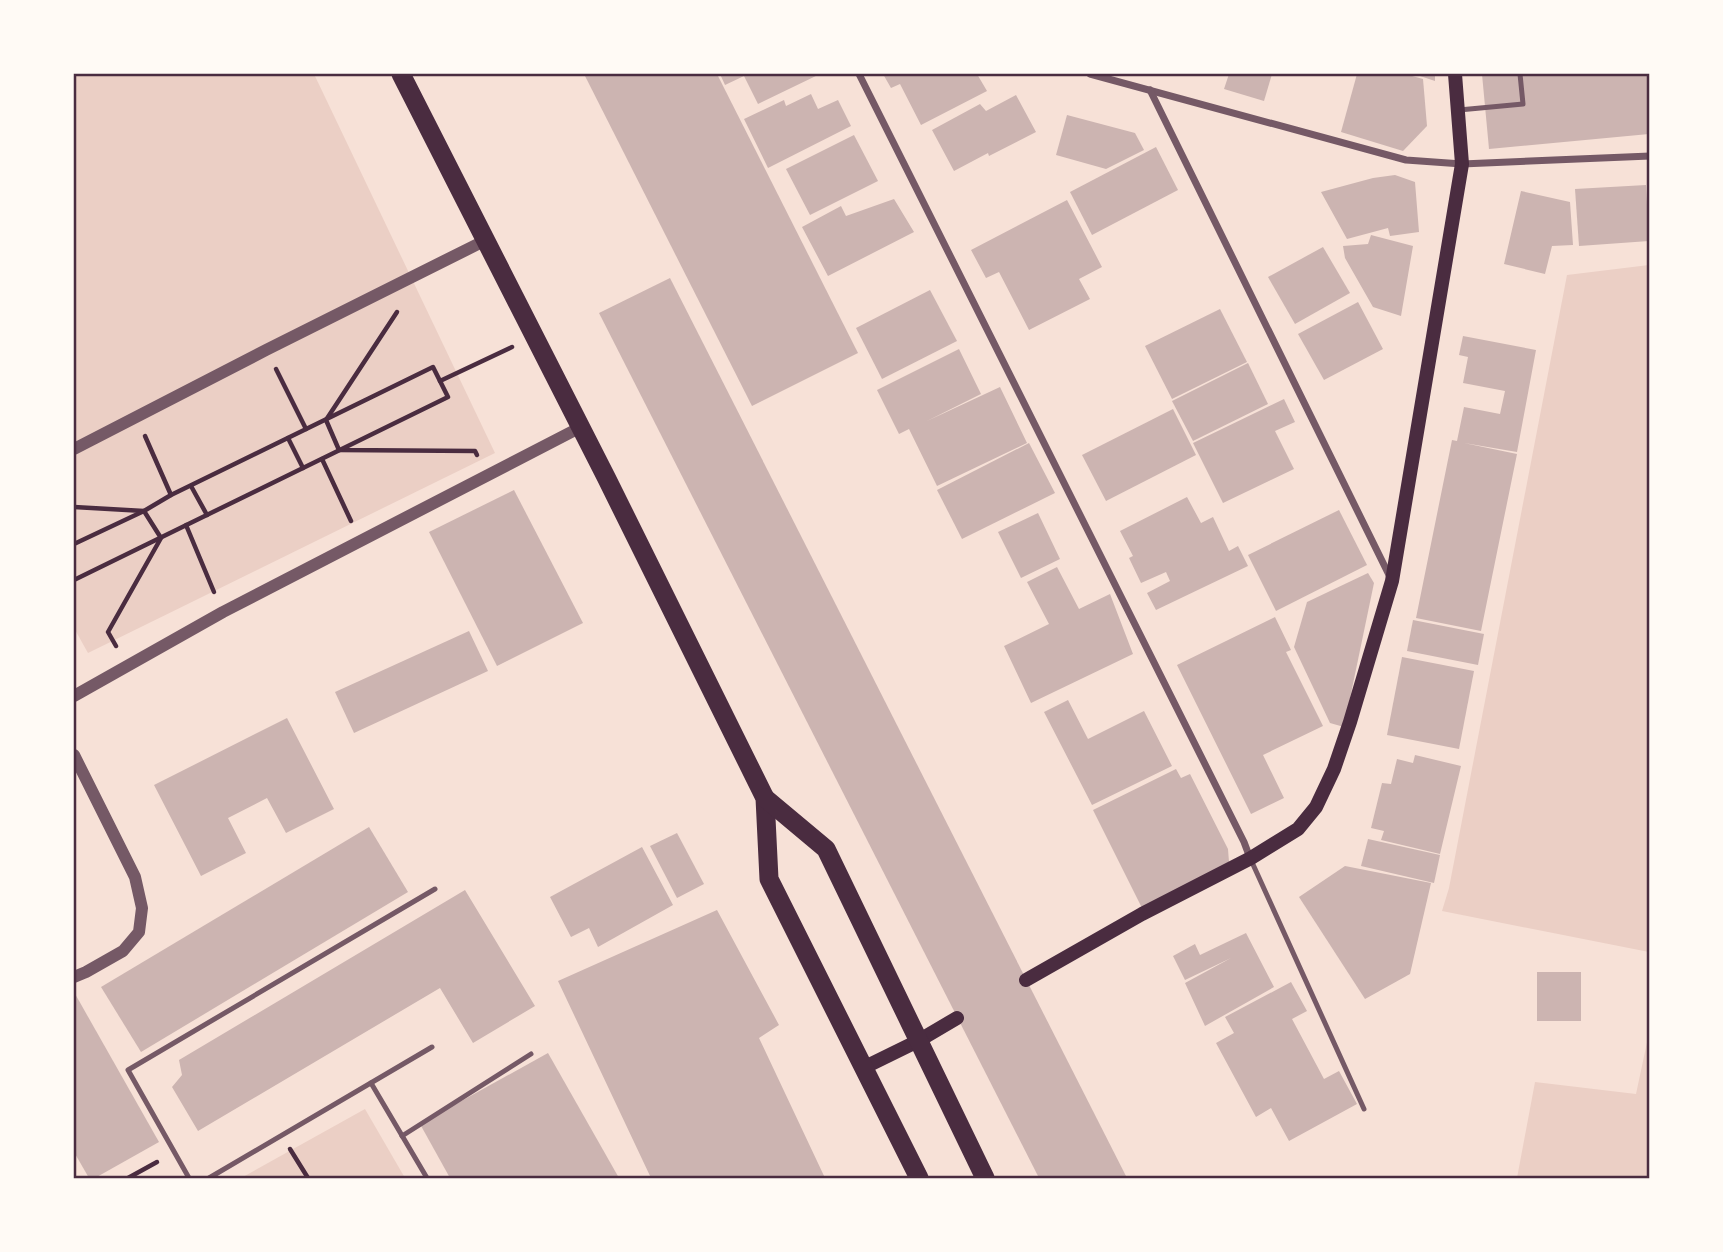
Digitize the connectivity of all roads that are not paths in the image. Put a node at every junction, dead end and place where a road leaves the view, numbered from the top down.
1 (401, 74) edge
2 (859, 74) edge
3 (1090, 74) edge
4 (1455, 74) edge
5 (1520, 74) edge
6 (1150, 90) junction
7 (1459, 110) junction
8 (1650, 156) edge
9 (1462, 164) junction
10 (486, 240) junction
11 (581, 427) junction
12 (74, 449) edge
13 (1392, 581) junction
14 (74, 695) edge
15 (74, 755) edge
16 (765, 798) junction
17 (1251, 858) junction
18 (435, 889) dead end
19 (74, 977) edge
20 (1026, 980) dead end
21 (957, 1018) dead end
22 (918, 1041) junction
23 (432, 1047) dead end
24 (531, 1054) dead end
25 (863, 1068) junction
26 (371, 1083) junction
27 (1364, 1108) dead end
28 (401, 1136) junction
29 (189, 1178) edge
30 (209, 1178) edge
31 (427, 1178) edge
32 (919, 1178) edge
33 (985, 1178) edge

1 - 10 highway
2 - 17 street
3 - 6 street
4 - 7 main road
5 - 7 lane
6 - 9 street
6 - 13 street
7 - 9 main road
8 - 9 street
9 - 13 main road
10 - 11 highway
10 - 12 street
11 - 14 street
11 - 16 highway
13 - 17 main road
15 - 19 street
16 - 22 highway
16 - 25 highway
17 - 20 main road
17 - 27 lane
18 - 29 lane
21 - 22 main road
22 - 25 main road
22 - 33 highway
23 - 26 lane
24 - 28 lane
25 - 32 highway
26 - 28 lane
26 - 30 lane
28 - 31 lane

